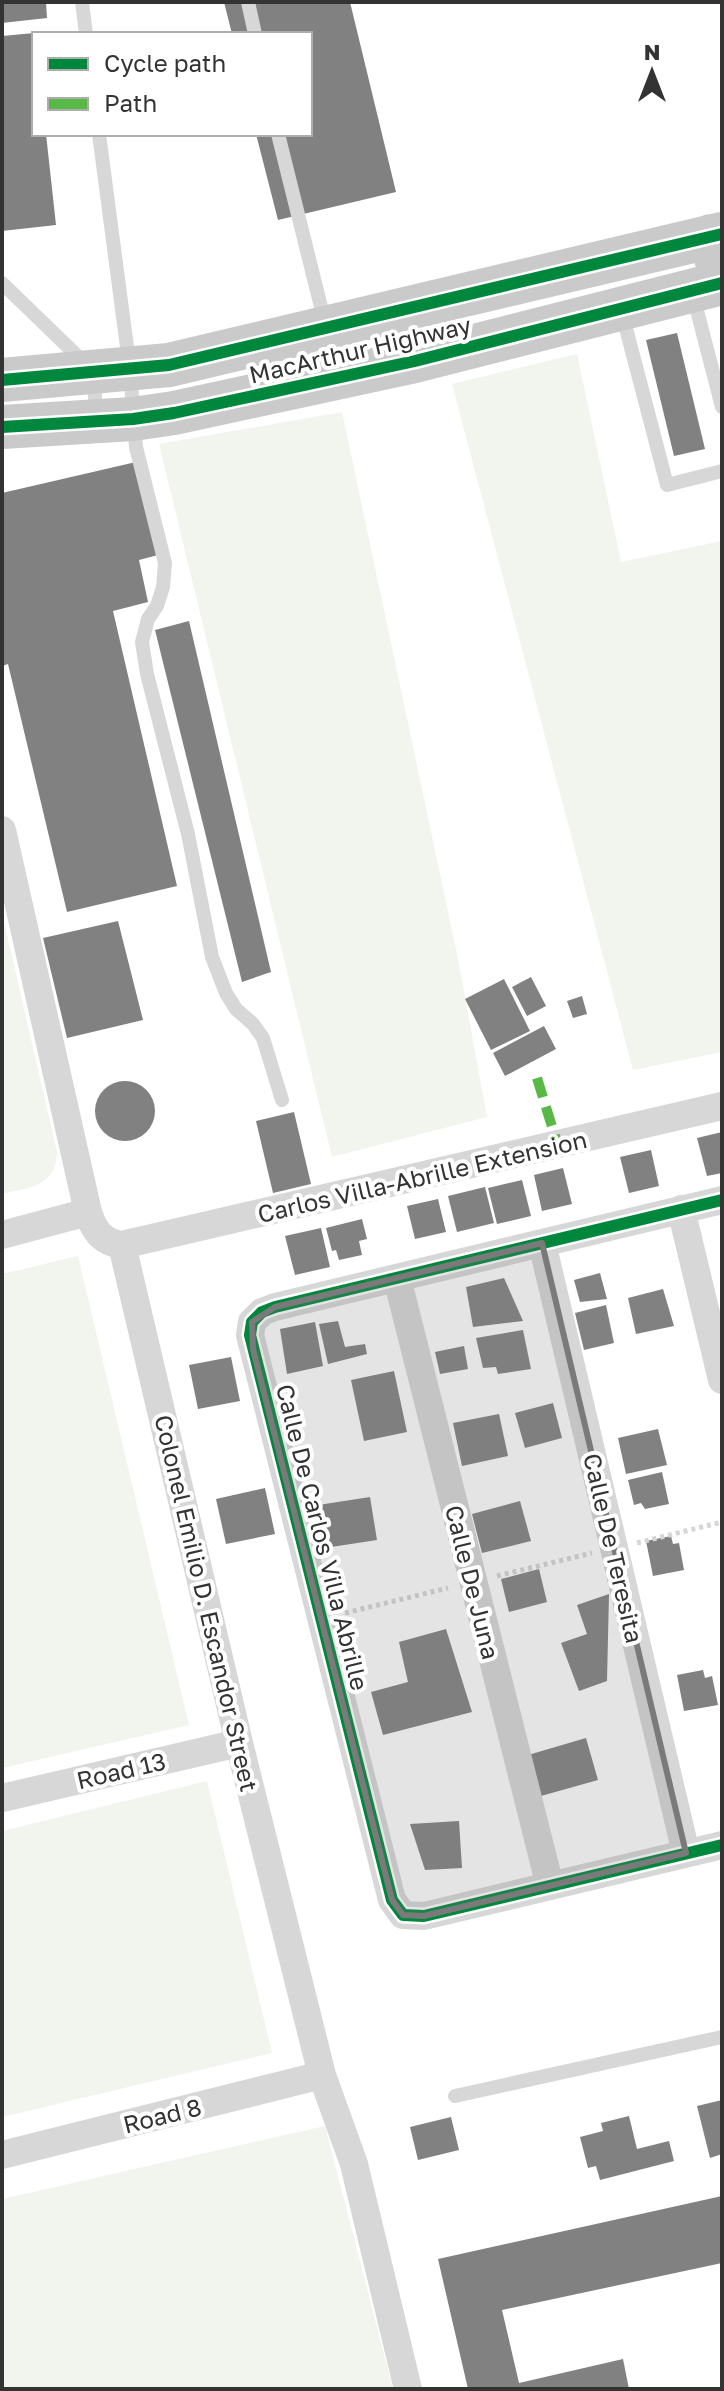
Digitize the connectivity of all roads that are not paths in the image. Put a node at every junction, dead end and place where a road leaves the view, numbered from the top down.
1 (82, 2) edge
2 (248, 2) edge
3 (86, 32) edge
4 (255, 32) edge
5 (99, 136) edge
6 (278, 136) edge
7 (716, 235) edge
8 (2, 283) edge
9 (707, 286) edge
10 (621, 308) junction
11 (326, 328) junction
12 (112, 372) junction
13 (2, 380) edge
14 (722, 407) edge
15 (114, 420) junction
16 (2, 427) edge
17 (722, 471) edge
18 (2, 830) edge
19 (282, 1100) dead end
20 (722, 1106) edge
21 (722, 1200) edge
22 (681, 1209) junction
23 (88, 1212) junction
24 (2, 1235) edge
25 (542, 1243) junction
26 (122, 1245) junction
27 (397, 1278) junction
28 (722, 1380) edge
29 (239, 1743) junction
30 (2, 1798) edge
31 (722, 1845) edge
32 (686, 1853) junction
33 (550, 1886) junction
34 (722, 2037) edge
35 (322, 2075) junction
36 (455, 2096) dead end
37 (2, 2155) edge
38 (408, 2389) edge

1 - 3 lane
2 - 4 lane
5 - 12 lane
6 - 11 lane
7 - 9 main road
7 - 11 main road, MacArthur Highway
8 - 12 lane
9 - 10 main road, MacArthur Highway
9 - 14 lane
10 - 15 main road, MacArthur Highway
10 - 17 lane
11 - 12 main road, MacArthur Highway
12 - 13 main road, MacArthur Highway
12 - 15 lane
12 - 15 lane
15 - 16 main road, MacArthur Highway
15 - 19 lane
18 - 23 street
20 - 26 street, Carlos Villa-Abrille Extension
21 - 22 street, Calle De Carlos Villa Abrille
22 - 25 street, Calle De Carlos Villa Abrille
22 - 28 street
23 - 24 street
23 - 26 street
25 - 27 street, Calle De Carlos Villa Abrille
25 - 32 street, Calle De Teresita
26 - 29 street, Colonel Emilio D. Escandor Street
27 - 33 street, Calle De Juna
27 - 33 street, Calle De Carlos Villa Abrille
29 - 30 street, Road 13
29 - 35 street, Colonel Emilio D. Escandor Street
31 - 32 street, Calle De Carlos Villa Abrille
32 - 33 street, Calle De Carlos Villa Abrille
34 - 36 lane
35 - 37 street, Road 8
35 - 38 street, Colonel Emilio D. Escandor Street

